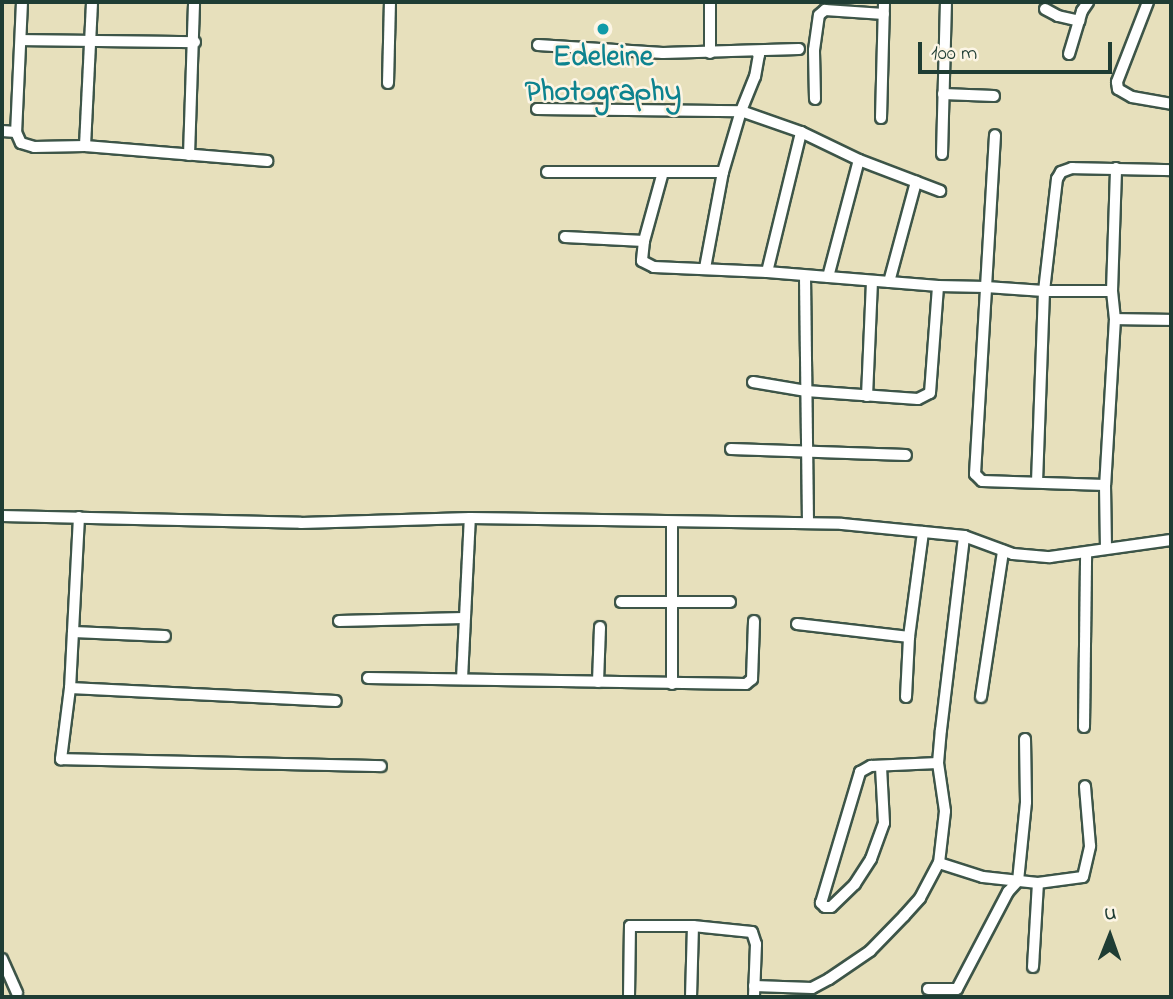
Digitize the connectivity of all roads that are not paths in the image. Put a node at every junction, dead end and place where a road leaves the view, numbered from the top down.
1 (22, 2) edge
2 (92, 2) edge
3 (194, 2) edge
4 (390, 2) edge
5 (710, 2) edge
6 (884, 2) edge
7 (933, 2) edge
8 (946, 2) edge
9 (954, 2) edge
10 (1088, 2) edge
11 (1148, 2) edge
12 (1045, 9) dead end
13 (884, 14) junction
14 (1079, 21) junction
15 (21, 40) junction
16 (195, 42) junction
17 (90, 43) junction
18 (538, 45) dead end
19 (799, 50) dead end
20 (756, 51) junction
21 (710, 53) junction
22 (1069, 54) dead end
23 (388, 83) dead end
24 (943, 94) junction
25 (994, 96) dead end
26 (815, 99) dead end
27 (1171, 104) edge
28 (537, 109) dead end
29 (741, 111) junction
30 (881, 118) dead end
31 (2, 131) edge
32 (16, 132) junction
33 (801, 132) junction
34 (995, 135) dead end
35 (85, 146) junction
36 (942, 154) dead end
37 (189, 155) junction
38 (859, 160) junction
39 (267, 161) dead end
40 (1116, 168) junction
41 (1171, 170) edge
42 (547, 172) dead end
43 (663, 172) junction
44 (723, 172) junction
45 (916, 182) junction
46 (940, 191) dead end
47 (565, 237) dead end
48 (644, 241) junction
49 (705, 268) junction
50 (768, 272) junction
51 (804, 277) junction
52 (828, 277) junction
53 (872, 281) junction
54 (890, 282) junction
55 (938, 286) junction
56 (986, 287) junction
57 (1044, 291) junction
58 (1112, 291) junction
59 (1115, 319) junction
60 (1171, 320) edge
61 (754, 382) dead end
62 (806, 391) junction
63 (867, 396) junction
64 (731, 449) dead end
65 (807, 453) junction
66 (906, 455) dead end
67 (1037, 482) junction
68 (1105, 485) junction
69 (2, 516) edge
70 (79, 517) junction
71 (470, 518) junction
72 (672, 523) junction
73 (808, 523) junction
74 (923, 532) junction
75 (964, 536) junction
76 (1171, 540) edge
77 (1106, 548) junction
78 (1003, 551) junction
79 (1086, 554) junction
80 (621, 602) dead end
81 (672, 602) junction
82 (730, 602) dead end
83 (464, 618) junction
84 (339, 621) dead end
85 (754, 621) dead end
86 (797, 624) dead end
87 (600, 627) dead end
88 (73, 632) junction
89 (165, 636) dead end
90 (909, 637) junction
91 (368, 678) dead end
92 (462, 678) junction
93 (598, 682) junction
94 (672, 684) junction
95 (70, 688) junction
96 (906, 697) dead end
97 (981, 698) dead end
98 (336, 701) dead end
99 (1084, 727) dead end
100 (1025, 739) dead end
101 (939, 763) junction
102 (381, 766) dead end
103 (881, 767) junction
104 (1085, 786) dead end
105 (939, 863) junction
106 (1017, 881) junction
107 (1038, 883) junction
108 (693, 926) junction
109 (2, 959) edge
110 (1033, 967) dead end
111 (928, 989) dead end
112 (754, 992) edge
113 (16, 993) dead end
114 (629, 997) edge
115 (691, 997) edge

1 - 15 street
2 - 17 street
3 - 16 street
4 - 23 street
5 - 21 street
6 - 13 street
7 - 8 street
8 - 9 street
8 - 24 street
10 - 14 street
11 - 27 street
12 - 14 street
13 - 26 street
13 - 30 street
14 - 22 street
15 - 17 street
15 - 32 street
16 - 17 street
16 - 37 street
17 - 35 street
18 - 21 street
19 - 20 street
20 - 21 street
20 - 29 street
24 - 25 street
24 - 36 street
28 - 29 street
29 - 33 street
29 - 44 street
31 - 32 street
32 - 35 street
33 - 38 street
33 - 50 street
34 - 56 street
35 - 37 street
37 - 39 street
38 - 45 street
38 - 52 street
40 - 41 street
40 - 57 street
40 - 58 street
42 - 43 street
43 - 44 street
43 - 48 street
44 - 49 street
45 - 46 street
45 - 54 street
47 - 48 street
48 - 49 street
49 - 50 street
50 - 51 street
51 - 52 street
51 - 62 street
52 - 53 street
53 - 54 street
53 - 63 street
54 - 55 street
55 - 56 street
55 - 63 street
56 - 57 street
56 - 67 street
57 - 58 street
57 - 67 street
58 - 59 street
59 - 60 street
59 - 68 street
61 - 62 street
62 - 63 street
62 - 65 street
64 - 65 street
65 - 66 street
65 - 73 street
67 - 68 street
68 - 77 street
69 - 70 street
70 - 71 street
70 - 88 street
71 - 72 street
71 - 83 street
72 - 73 street
72 - 81 street
73 - 74 street
74 - 75 street
74 - 90 street
75 - 78 street
75 - 101 street
76 - 77 street
77 - 79 street
78 - 79 street
78 - 97 street
79 - 99 street
80 - 81 street
81 - 82 street
81 - 94 street
83 - 84 street
83 - 92 street
85 - 94 street
86 - 90 street
87 - 93 street
88 - 89 street
88 - 95 street
90 - 96 street
91 - 92 street
92 - 93 street
93 - 94 street
95 - 98 street
95 - 102 street
100 - 106 street
101 - 103 street
101 - 105 street
103 - 103 street
104 - 107 street
105 - 106 street
105 - 112 street
106 - 107 street
106 - 111 street
107 - 110 street
108 - 112 street
108 - 114 street
108 - 115 street
109 - 113 street

